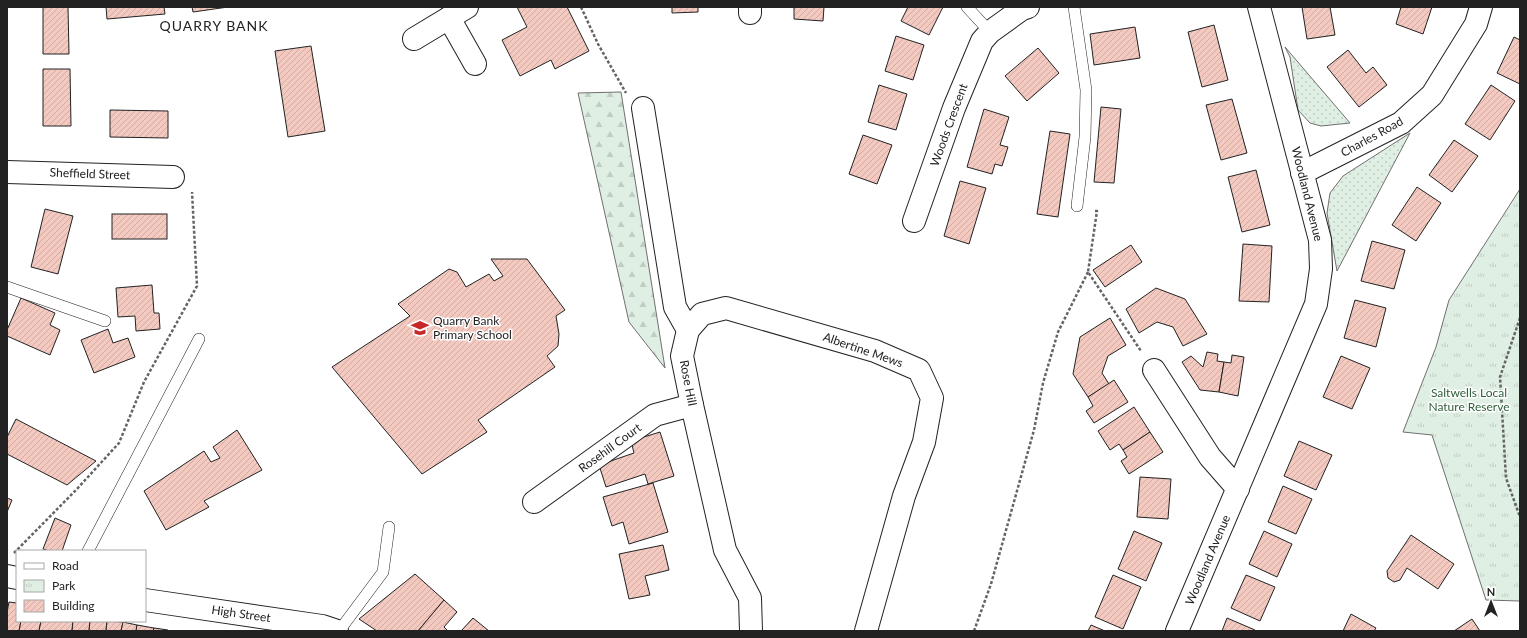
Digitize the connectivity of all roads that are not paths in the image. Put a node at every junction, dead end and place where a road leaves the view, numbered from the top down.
1 (467, 7) edge
2 (967, 7) edge
3 (1028, 7) edge
4 (1074, 7) edge
5 (1259, 7) edge
6 (1481, 7) edge
7 (449, 18) junction
8 (990, 32) junction
9 (414, 39) dead end
10 (475, 64) dead end
11 (643, 108) road end
12 (7, 172) edge
13 (1302, 173) junction
14 (173, 177) road end
15 (1077, 206) road end
16 (914, 221) dead end
17 (7, 288) edge
18 (105, 321) dead end
19 (688, 330) junction
20 (199, 339) dead end
21 (1154, 370) road end
22 (692, 405) junction
23 (1238, 489) junction
24 (534, 502) dead end
25 (389, 526) dead end
26 (89, 550) edge
27 (146, 600) edge
28 (338, 631) edge
29 (751, 631) edge
30 (866, 631) edge
31 (1177, 631) edge

1 - 7 street
2 - 8 lane
3 - 8 street, Woods Crescent
4 - 15 lane
5 - 13 street, Woodland Avenue
6 - 13 street, Charles Road
7 - 9 street
7 - 10 street
8 - 16 street, Woods Crescent
11 - 19 street
12 - 14 street, Sheffield Street
13 - 23 street, Woodland Avenue
17 - 18 lane
19 - 22 street, Rose Hill
19 - 30 street, Albertine Mews
20 - 26 lane
21 - 23 street
22 - 24 street, Rosehill Court
22 - 29 street, Rose Hill
23 - 31 street, Woodland Avenue
25 - 28 lane
27 - 28 street, High Street

